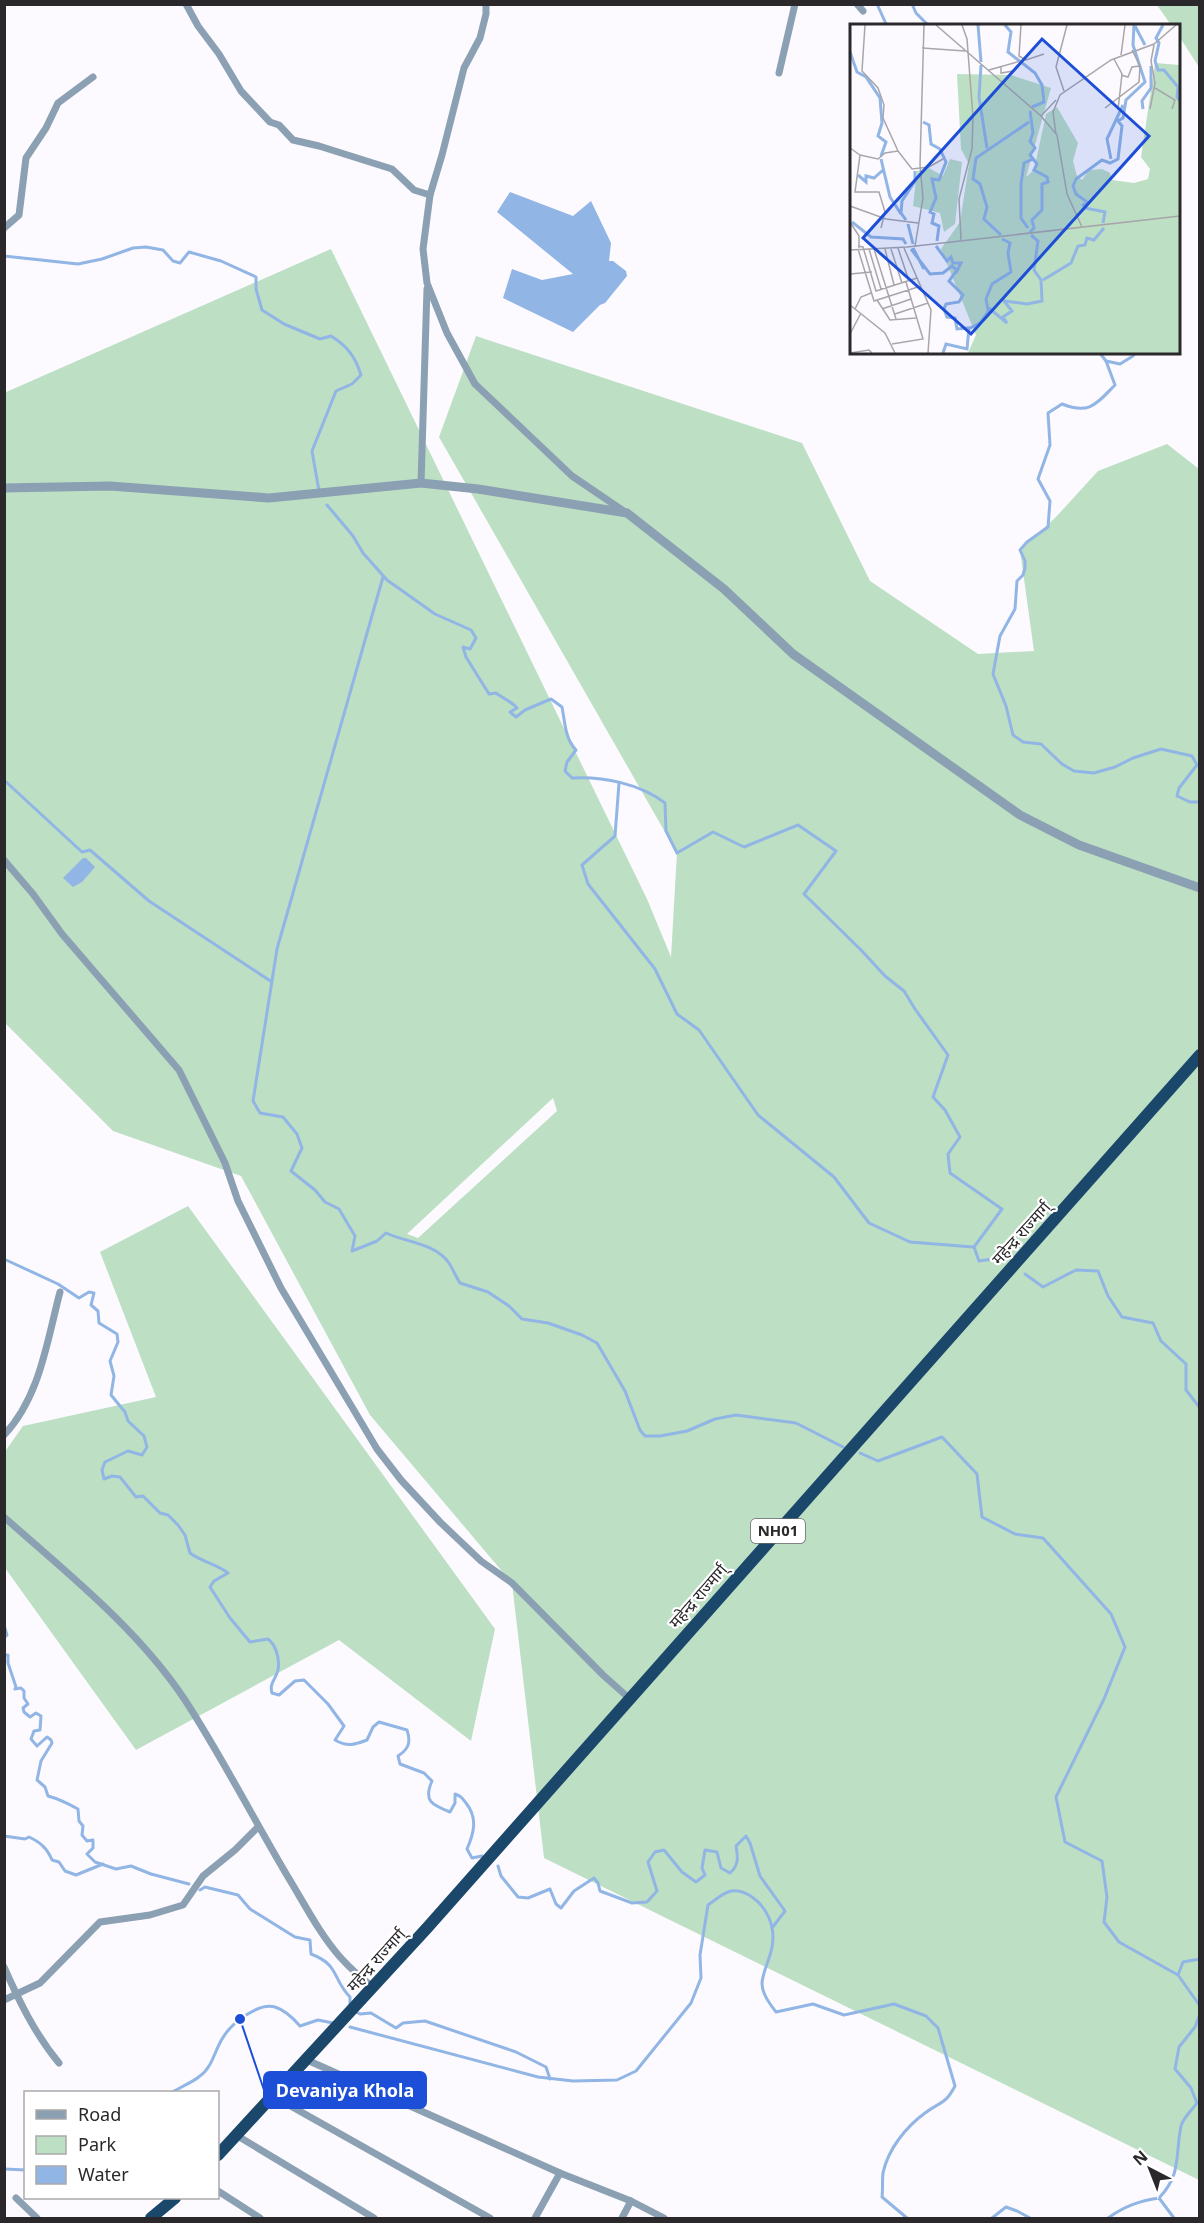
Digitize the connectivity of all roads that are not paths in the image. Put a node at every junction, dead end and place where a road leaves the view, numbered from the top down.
1 (186, 4) edge
2 (486, 4) edge
3 (795, 4) edge
4 (857, 4) edge
5 (863, 11) dead end
6 (779, 73) dead end
7 (93, 77) dead end
8 (430, 195) junction
9 (4, 228) edge
10 (426, 283) junction
11 (421, 483) junction
12 (4, 488) edge
13 (627, 513) junction
14 (4, 860) edge
15 (1200, 888) edge
16 (1200, 1055) edge
17 (60, 1292) dead end
18 (4, 1435) edge
19 (4, 1516) edge
20 (630, 1699) junction
21 (258, 1827) junction
22 (4, 1967) edge
23 (373, 1987) junction
24 (17, 1994) junction
25 (4, 2000) edge
26 (307, 2060) junction
27 (59, 2063) dead end
28 (275, 2094) junction
29 (236, 2136) junction
30 (219, 2154) edge
31 (560, 2174) junction
32 (219, 2192) edge
33 (16, 2198) dead end
34 (174, 2199) edge
35 (631, 2201) junction
36 (37, 2218) edge
37 (152, 2218) edge
38 (260, 2218) edge
39 (374, 2218) edge
40 (490, 2218) edge
41 (535, 2218) edge
42 (622, 2218) edge
43 (664, 2218) edge

1 - 8 street
2 - 8 street
3 - 6 street
4 - 5 street
7 - 9 street
8 - 10 street
10 - 11 street
10 - 13 street
11 - 12 street
11 - 13 street
13 - 15 street
14 - 20 street
16 - 20 highway, महेन्द्र राज्मार्ग् / NH01
17 - 18 street
19 - 21 street
20 - 23 highway, महेन्द्र राज्मार्ग् / NH01
21 - 23 street
21 - 24 street
22 - 24 street
23 - 26 highway, महेन्द्र राज्मार्ग् / NH01
24 - 25 street
24 - 27 street
26 - 28 highway, महेन्द्र राज्मार्ग् / NH01
26 - 31 street
28 - 29 highway, महेन्द्र राज्मार्ग् / NH01
28 - 40 street
29 - 30 highway, महेन्द्र राज्मार्ग् / NH01
29 - 39 street
31 - 35 street
31 - 41 street
32 - 38 street
33 - 36 street
34 - 37 highway
35 - 42 street
35 - 43 street

